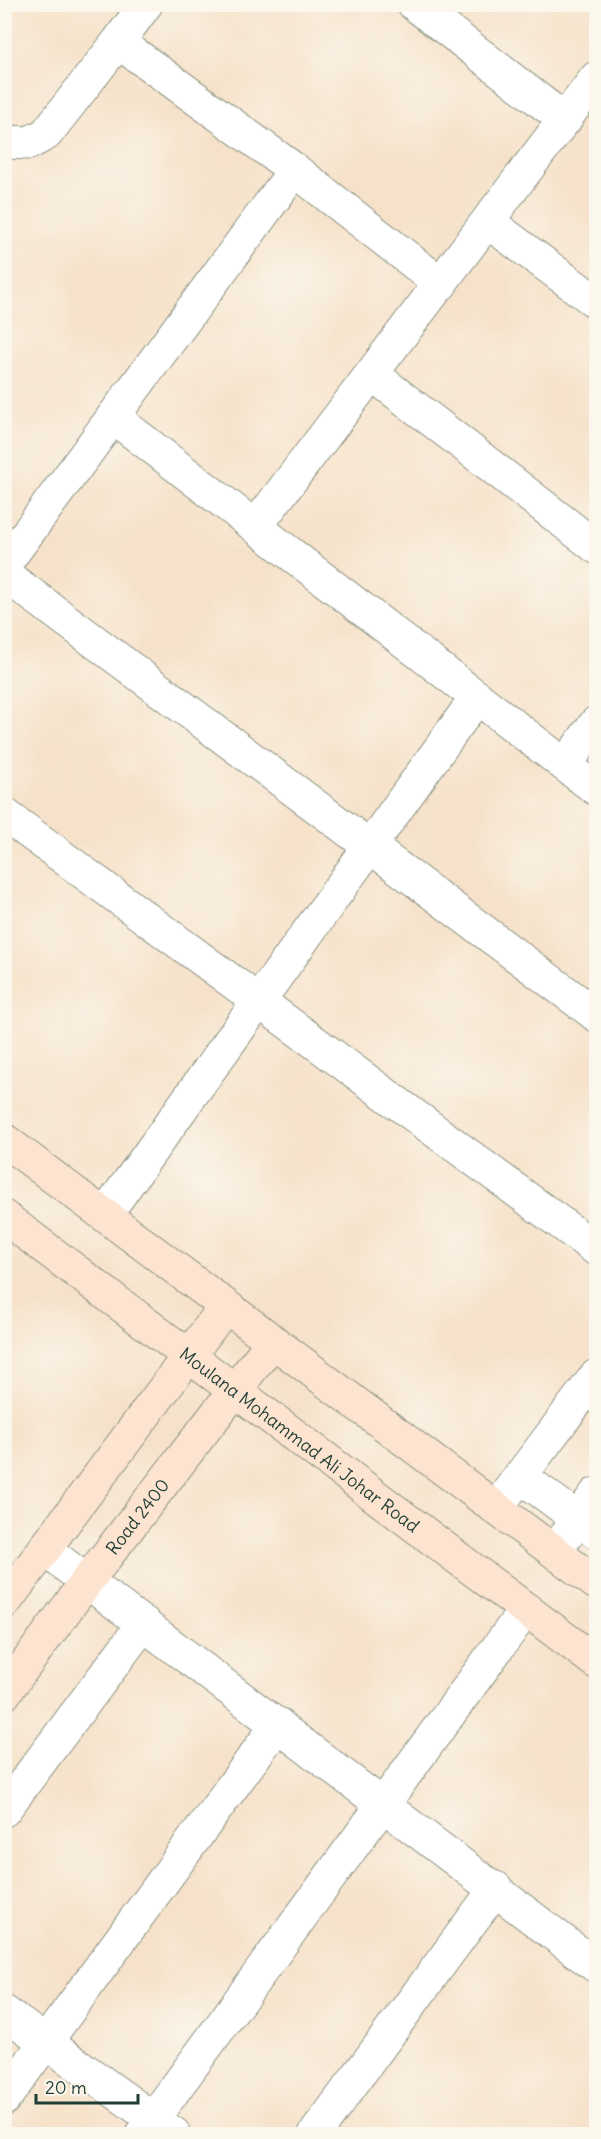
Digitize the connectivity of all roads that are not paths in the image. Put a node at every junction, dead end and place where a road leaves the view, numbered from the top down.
1 (146, 4) edge
2 (414, 4) edge
3 (118, 42) junction
4 (597, 78) edge
5 (565, 120) junction
6 (4, 138) edge
7 (296, 170) junction
8 (488, 222) junction
9 (441, 284) junction
10 (597, 302) edge
11 (372, 374) junction
12 (113, 417) junction
13 (256, 526) junction
14 (597, 547) edge
15 (4, 565) edge
16 (4, 574) edge
17 (477, 697) junction
18 (597, 723) edge
19 (565, 765) junction
20 (597, 789) edge
21 (4, 814) edge
22 (370, 846) junction
23 (258, 1001) junction
24 (597, 1015) edge
25 (4, 1140) edge
26 (105, 1215) junction
27 (4, 1217) edge
28 (597, 1249) edge
29 (226, 1306) junction
30 (273, 1341) junction
31 (190, 1356) junction
32 (597, 1376) edge
33 (234, 1389) junction
34 (520, 1476) junction
35 (496, 1508) junction
36 (591, 1515) edge
37 (45, 1549) junction
38 (555, 1551) junction
39 (87, 1581) junction
40 (597, 1583) edge
41 (4, 1603) edge
42 (526, 1609) junction
43 (144, 1623) junction
44 (597, 1662) edge
45 (4, 1694) edge
46 (278, 1724) junction
47 (384, 1803) junction
48 (4, 1810) edge
49 (496, 1888) junction
50 (597, 1966) edge
51 (4, 2012) edge
52 (46, 2042) junction
53 (4, 2099) edge
54 (156, 2130) edge
55 (315, 2134) edge

1 - 3 street
2 - 5 street
3 - 6 street
3 - 7 street
4 - 5 street
5 - 8 street
7 - 9 street
7 - 12 street
8 - 9 street
8 - 10 street
9 - 11 street
11 - 13 street
11 - 14 street
12 - 13 street
12 - 15 street
13 - 17 street
16 - 22 street
17 - 19 street
17 - 22 street
18 - 19 street
19 - 20 street
21 - 23 street
22 - 23 street
22 - 24 street
23 - 26 street
23 - 28 street
25 - 26 main road
26 - 29 main road
27 - 31 main road, Moulana Mohammad Ali Johar Road
29 - 30 main road
29 - 31 main road
30 - 33 main road, Road 2400
30 - 35 main road
31 - 33 main road, Moulana Mohammad Ali Johar Road
31 - 37 main road
32 - 34 street
33 - 39 main road, Road 2400
33 - 42 main road, Moulana Mohammad Ali Johar Road
34 - 35 street
34 - 36 street
35 - 38 main road
36 - 38 street
37 - 39 street
37 - 41 main road
38 - 40 main road
39 - 43 street
39 - 45 main road, Road 2400
42 - 44 main road, Moulana Mohammad Ali Johar Road
42 - 47 street
43 - 46 street
43 - 48 street
46 - 47 street
46 - 52 street
47 - 49 street
47 - 54 street
49 - 50 street
49 - 55 street
51 - 52 street
52 - 53 street
52 - 54 street

